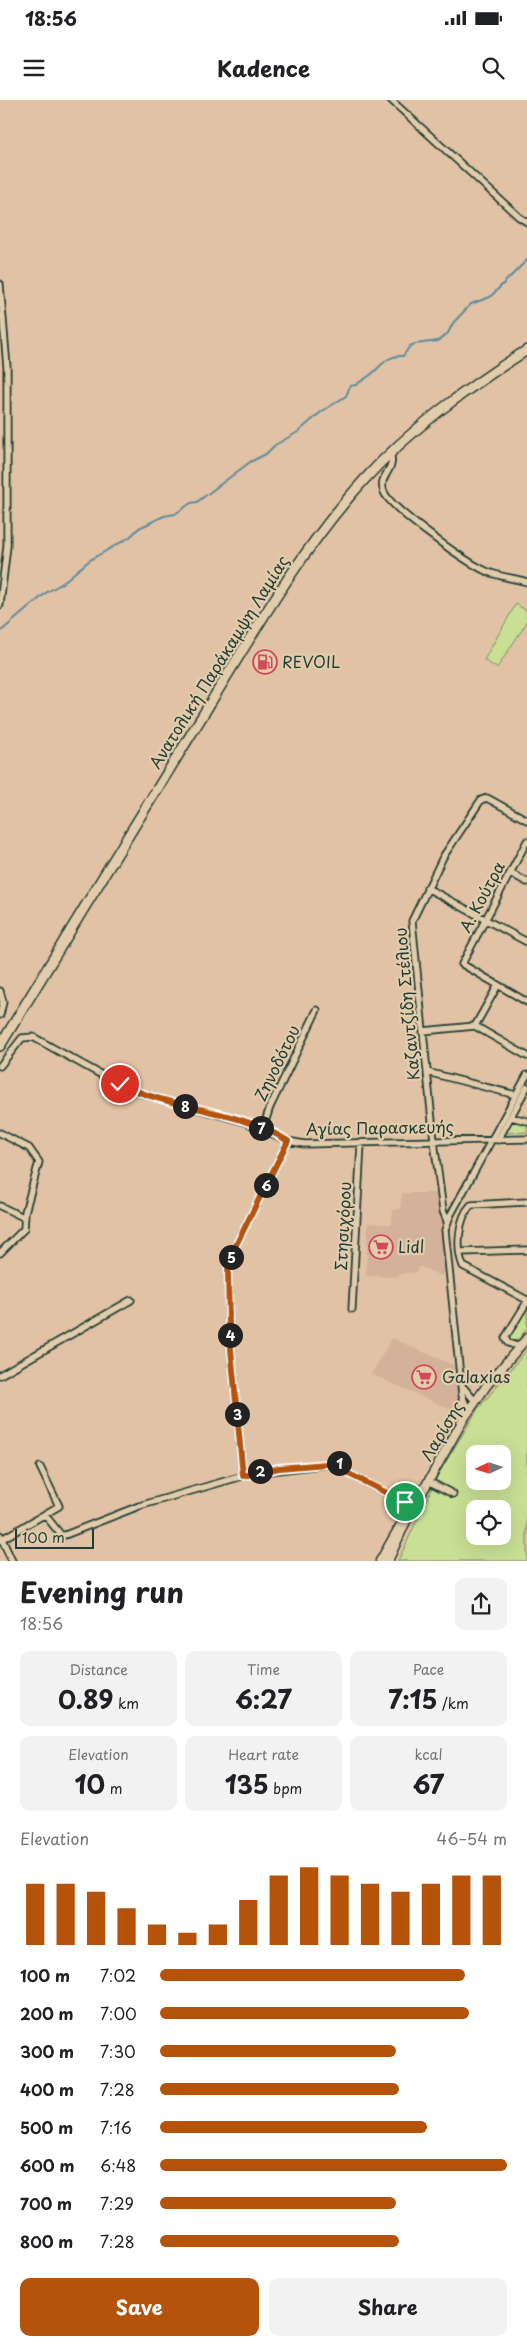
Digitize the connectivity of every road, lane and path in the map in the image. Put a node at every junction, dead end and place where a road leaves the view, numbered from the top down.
1 (391, 100) edge
2 (527, 222) edge
3 (0, 284) edge
4 (527, 350) edge
5 (390, 454) junction
6 (527, 582) edge
7 (0, 605) edge
8 (527, 820) edge
9 (527, 842) edge
10 (510, 873) junction
11 (527, 882) edge
12 (427, 888) junction
13 (485, 920) junction
14 (527, 942) edge
15 (498, 985) junction
16 (0, 991) edge
17 (527, 1002) edge
18 (317, 1010) dead end
19 (0, 1015) edge
20 (475, 1026) junction
21 (423, 1031) junction
22 (0, 1046) edge
23 (527, 1056) edge
24 (0, 1066) edge
25 (427, 1072) junction
26 (527, 1074) edge
27 (527, 1086) edge
28 (516, 1094) junction
29 (510, 1117) junction
30 (527, 1121) edge
31 (263, 1128) junction
32 (0, 1133) edge
33 (527, 1139) edge
34 (491, 1140) junction
35 (498, 1140) junction
36 (288, 1141) junction
37 (434, 1141) junction
38 (361, 1144) junction
39 (527, 1202) edge
40 (0, 1206) edge
41 (26, 1218) junction
42 (447, 1221) junction
43 (527, 1250) edge
44 (461, 1252) junction
45 (0, 1253) edge
46 (131, 1300) dead end
47 (527, 1301) edge
48 (352, 1310) dead end
49 (527, 1338) edge
50 (520, 1347) junction
51 (0, 1375) edge
52 (462, 1386) junction
53 (462, 1395) junction
54 (473, 1405) junction
55 (463, 1420) junction
56 (40, 1467) dead end
57 (243, 1476) junction
58 (428, 1480) junction
59 (453, 1494) dead end
60 (414, 1507) junction
61 (45, 1515) junction
62 (407, 1519) junction
63 (1, 1537) edge
64 (12, 1561) edge
65 (380, 1561) edge
66 (388, 1561) edge

1 - 2 street
3 - 7 street
4 - 5 main road, Ανατολική Παράκαμψη Λαμίας
5 - 6 street
5 - 22 main road, Ανατολική Παράκαμψη Λαμίας
8 - 12 street, Καζαντζίδη Στέλιου
9 - 10 street, Α. Κούτρα
10 - 11 street
10 - 13 street, Α. Κούτρα
12 - 13 street
12 - 21 street, Καζαντζίδη Στέλιου
13 - 14 street
13 - 15 street, Α. Κούτρα
15 - 17 street
15 - 20 street
16 - 19 street
18 - 31 street, Ζηνοδότου
20 - 21 street
20 - 23 street
21 - 25 street, Καζαντζίδη Στέλιου
24 - 31 street, Αγίας Παρασκευής
25 - 28 street
25 - 37 street, Καζαντζίδη Στέλιου
26 - 28 street
27 - 29 street
28 - 34 street
29 - 30 street
29 - 35 street
31 - 36 street, Αγίας Παρασκευής
32 - 41 street
33 - 35 street, Αγίας Παρασκευής
34 - 35 street, Αγίας Παρασκευής
34 - 37 street, Αγίας Παρασκευής
34 - 42 street
36 - 38 street, Αγίας Παρασκευής
36 - 57 street
37 - 38 street, Αγίας Παρασκευής
37 - 42 street, Καζαντζίδη Στέλιου
38 - 48 street, Στησιχόρου
39 - 44 street
40 - 41 street
41 - 45 street
42 - 52 street
43 - 44 street
44 - 47 street
46 - 51 street
47 - 50 street
49 - 50 main road, Λαρίσης
50 - 54 main road, Λαρίσης
52 - 53 street
52 - 54 street
53 - 54 street
53 - 55 street
54 - 55 main road, Λαρίσης
55 - 58 main road, Λαρίσης
56 - 61 street
57 - 60 street
57 - 61 street
58 - 59 street
58 - 60 main road, Λαρίσης
60 - 62 main road, Λαρίσης
61 - 63 street
62 - 65 main road, Λαρίσης
62 - 66 main road, Λαρίσης
63 - 64 street

